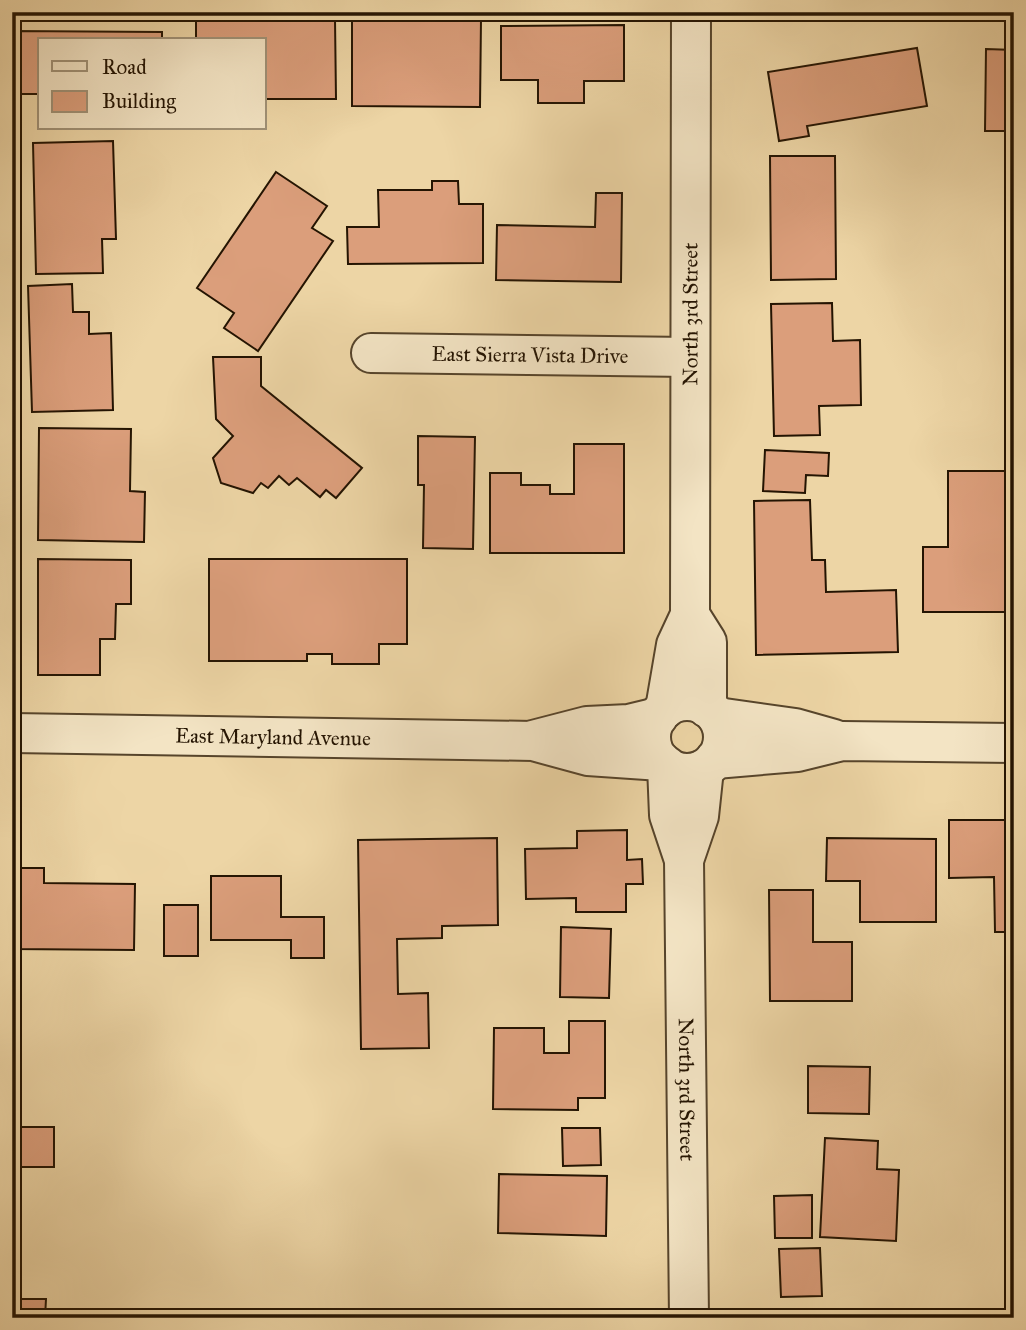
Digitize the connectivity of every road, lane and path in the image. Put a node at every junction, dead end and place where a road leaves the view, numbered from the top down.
1 (691, 12) edge
2 (371, 353) dead end
3 (689, 357) junction
4 (690, 615) junction
5 (712, 712) junction
6 (661, 713) junction
7 (12, 733) edge
8 (533, 740) junction
9 (842, 741) junction
10 (1014, 743) edge
11 (687, 764) junction
12 (689, 1318) edge

1 - 3 street, North 3rd Street
2 - 3 street, East Sierra Vista Drive
3 - 4 street, North 3rd Street
4 - 5 street, North 3rd Street
4 - 6 street, North 3rd Street
5 - 6 street, East Maryland Avenue
5 - 9 street, East Maryland Avenue
5 - 11 street
6 - 8 street, East Maryland Avenue
6 - 11 street
7 - 8 street, East Maryland Avenue
8 - 11 street, East Maryland Avenue
9 - 10 street, East Maryland Avenue
9 - 11 street, East Maryland Avenue
11 - 12 street, North 3rd Street

